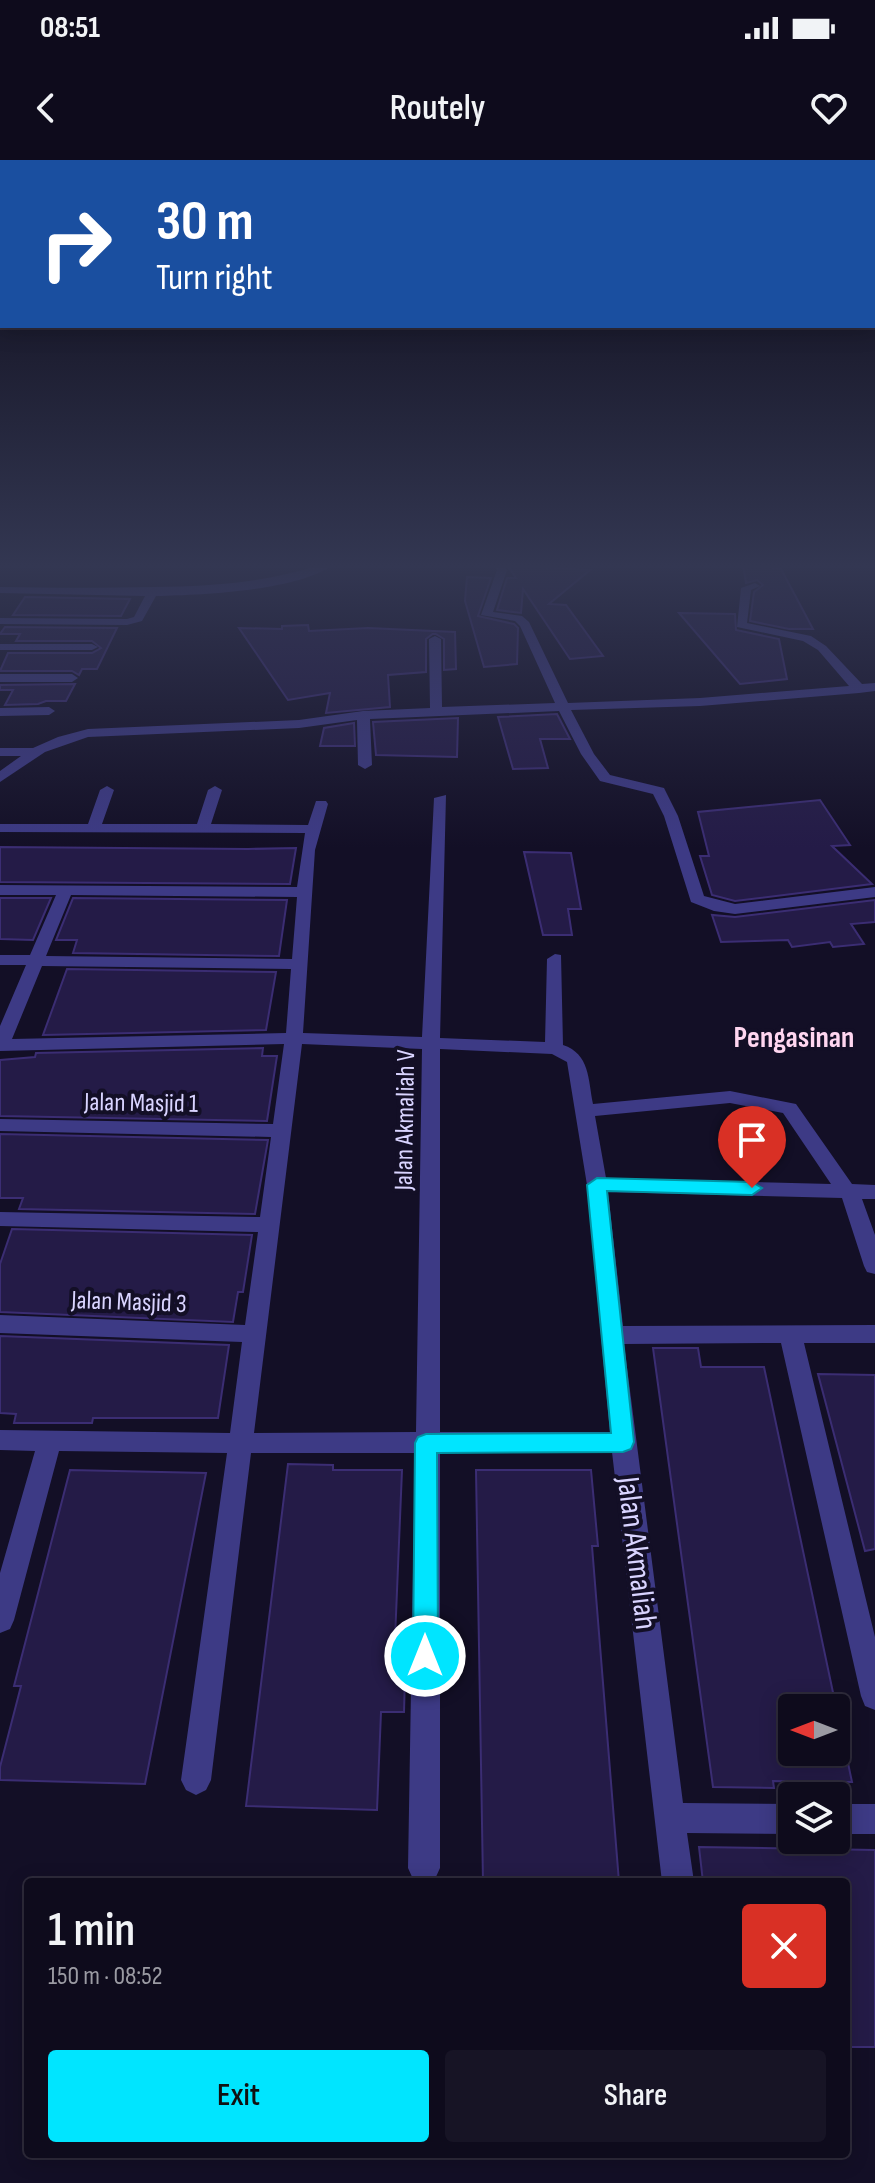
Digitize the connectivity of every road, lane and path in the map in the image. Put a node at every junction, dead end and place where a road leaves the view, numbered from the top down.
1 (435, 659) edge
2 (540, 659) edge
3 (832, 659) edge
4 (0, 678) edge
5 (72, 678) dead end
6 (875, 687) edge
7 (859, 689) junction
8 (564, 709) junction
9 (49, 711) dead end
10 (0, 712) edge
11 (436, 713) junction
12 (363, 715) junction
13 (0, 752) edge
14 (31, 752) junction
15 (365, 765) dead end
16 (0, 778) edge
17 (107, 790) dead end
18 (215, 790) dead end
19 (441, 798) dead end
20 (321, 804) dead end
21 (94, 826) junction
22 (203, 827) junction
23 (0, 828) edge
24 (315, 829) junction
25 (0, 890) edge
26 (65, 891) junction
27 (304, 892) junction
28 (875, 892) edge
29 (555, 959) dead end
30 (0, 960) edge
31 (35, 960) junction
32 (300, 964) junction
33 (294, 1038) junction
34 (431, 1041) junction
35 (0, 1045) edge
36 (554, 1048) junction
37 (585, 1111) junction
38 (0, 1125) edge
39 (281, 1131) junction
40 (597, 1185) junction
41 (847, 1190) junction
42 (875, 1192) edge
43 (0, 1219) edge
44 (270, 1225) junction
45 (875, 1266) edge
46 (0, 1324) edge
47 (790, 1333) junction
48 (255, 1334) junction
49 (875, 1334) edge
50 (611, 1335) junction
51 (0, 1440) edge
52 (50, 1440) junction
53 (623, 1442) junction
54 (242, 1443) junction
55 (426, 1443) junction
56 (0, 1620) edge
57 (875, 1696) edge
58 (196, 1780) dead end
59 (672, 1818) junction
60 (778, 1819) edge
61 (850, 1819) edge
62 (875, 1819) edge
63 (424, 1868) dead end
64 (678, 1878) edge

1 - 11 street
2 - 8 street
3 - 7 street
4 - 5 street
6 - 7 street
7 - 8 street
8 - 11 street
8 - 28 street
9 - 10 street
11 - 12 street
12 - 14 street
12 - 15 street
13 - 14 street
14 - 16 street
17 - 21 street
18 - 22 street
19 - 34 street, Jalan Akmaliah V
20 - 24 street
21 - 22 street
21 - 23 street
22 - 24 street
24 - 27 street
25 - 26 street
26 - 27 street
26 - 31 street
27 - 32 street
29 - 36 street
30 - 31 street
31 - 32 street
31 - 35 street
32 - 33 street
33 - 34 street
33 - 35 street
33 - 39 street
34 - 36 street
34 - 55 street, Jalan Akmaliah V
36 - 37 street, Jalan Akmaliah
37 - 40 street, Jalan Akmaliah
37 - 41 street
38 - 39 street, Jalan Masjid 1
39 - 44 street
40 - 41 street
40 - 50 street, Jalan Akmaliah
41 - 42 street
41 - 45 street
43 - 44 street
44 - 48 street
46 - 48 street, Jalan Masjid 3
47 - 49 street
47 - 50 street
47 - 57 street
48 - 54 street
50 - 53 street, Jalan Akmaliah
51 - 52 street
52 - 54 street
52 - 56 street
53 - 55 street
53 - 59 street, Jalan Akmaliah
54 - 55 street
54 - 58 street
55 - 63 street, Jalan Akmaliah V
59 - 60 street
59 - 64 street, Jalan Akmaliah
61 - 62 street

